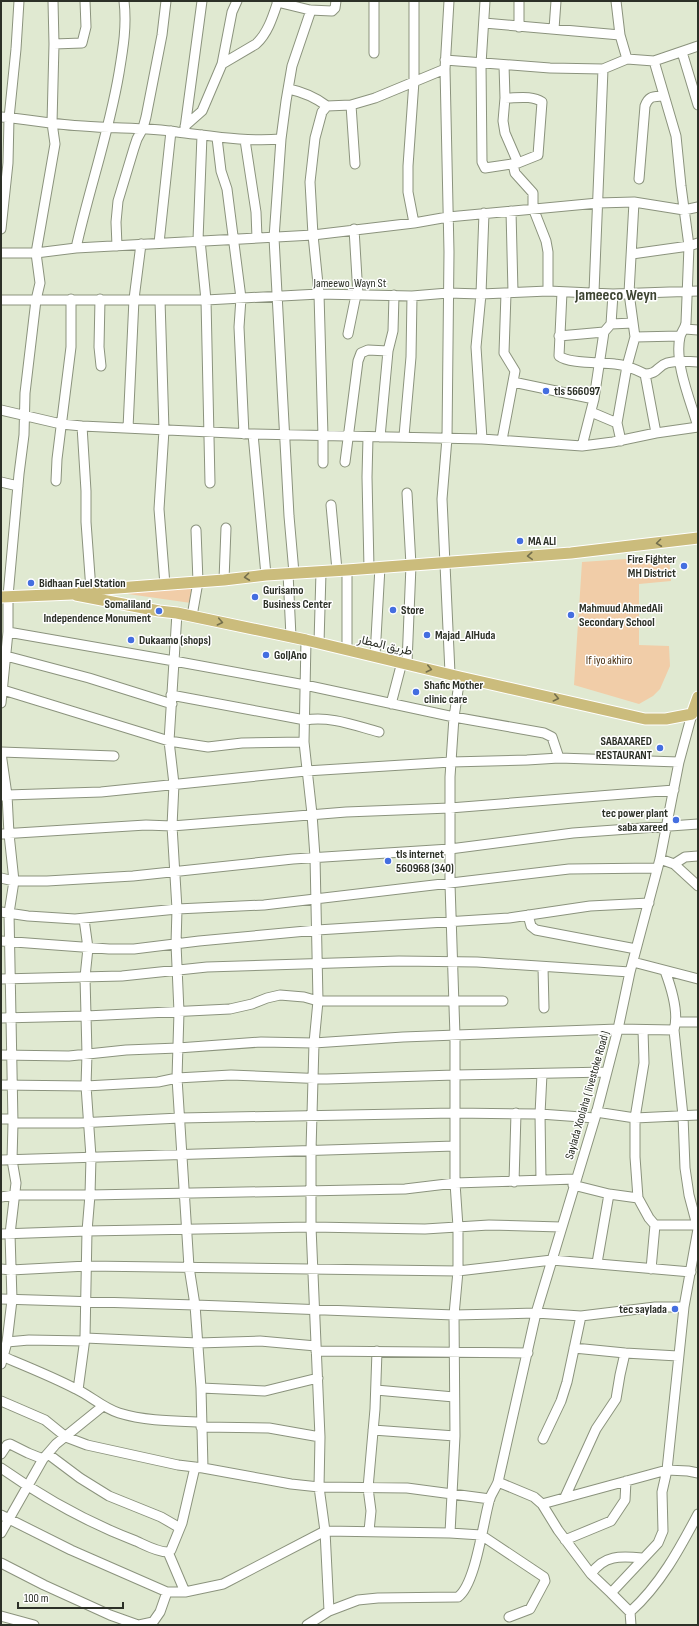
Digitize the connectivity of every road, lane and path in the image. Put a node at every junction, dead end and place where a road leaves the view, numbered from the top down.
1 (19, 1) edge
2 (53, 1) edge
3 (85, 1) edge
4 (124, 1) edge
5 (166, 1) edge
6 (202, 1) edge
7 (237, 1) edge
8 (336, 1) edge
9 (374, 1) edge
10 (414, 1) edge
11 (449, 1) edge
12 (485, 1) edge
13 (519, 1) edge
14 (556, 1) edge
15 (618, 1) edge
16 (278, 2) edge
17 (310, 10) junction
18 (484, 23) junction
19 (518, 27) junction
20 (554, 29) junction
21 (620, 35) junction
22 (54, 44) junction
23 (698, 46) edge
24 (682, 52) junction
25 (374, 53) dead end
26 (627, 59) junction
27 (654, 61) junction
28 (222, 64) junction
29 (445, 64) junction
30 (481, 64) junction
31 (504, 65) junction
32 (603, 69) junction
33 (414, 81) junction
34 (288, 89) junction
35 (664, 96) junction
36 (505, 98) junction
37 (351, 105) junction
38 (698, 105) edge
39 (327, 106) junction
40 (5, 118) edge
41 (52, 122) junction
42 (109, 128) junction
43 (143, 128) junction
44 (184, 129) junction
45 (171, 131) junction
46 (202, 136) junction
47 (217, 138) junction
48 (246, 140) junction
49 (281, 140) junction
50 (356, 164) dead end
51 (516, 164) junction
52 (639, 179) dead end
53 (634, 202) junction
54 (598, 203) junction
55 (698, 207) edge
56 (533, 208) junction
57 (511, 210) junction
58 (684, 210) junction
59 (484, 213) junction
60 (448, 216) junction
61 (414, 223) junction
62 (1, 226) edge
63 (354, 229) junction
64 (313, 235) junction
65 (257, 238) junction
66 (274, 238) junction
67 (199, 240) junction
68 (233, 240) junction
69 (159, 243) junction
70 (141, 244) junction
71 (694, 245) edge
72 (117, 246) junction
73 (76, 248) junction
74 (1, 253) edge
75 (36, 254) junction
76 (632, 254) junction
77 (548, 291) junction
78 (686, 291) junction
79 (698, 291) edge
80 (510, 292) junction
81 (562, 292) junction
82 (594, 292) junction
83 (448, 293) junction
84 (319, 294) junction
85 (481, 294) junction
86 (613, 294) junction
87 (629, 294) junction
88 (357, 295) junction
89 (394, 295) junction
90 (412, 296) junction
91 (278, 297) junction
92 (241, 298) junction
93 (71, 299) junction
94 (134, 299) junction
95 (1, 300) edge
96 (36, 300) junction
97 (100, 300) junction
98 (160, 300) junction
99 (206, 300) junction
100 (633, 322) junction
101 (611, 324) junction
102 (698, 330) edge
103 (604, 332) junction
104 (683, 333) junction
105 (348, 334) dead end
106 (559, 336) junction
107 (635, 337) junction
108 (388, 351) junction
109 (679, 361) junction
110 (600, 362) junction
111 (698, 362) edge
112 (101, 366) dead end
113 (627, 366) junction
114 (645, 374) junction
115 (513, 382) junction
116 (594, 399) junction
117 (1, 410) edge
118 (591, 412) junction
119 (25, 416) junction
120 (617, 423) junction
121 (61, 424) junction
122 (82, 426) junction
123 (698, 427) edge
124 (128, 428) junction
125 (164, 430) junction
126 (209, 433) junction
127 (656, 433) junction
128 (248, 434) junction
129 (285, 435) junction
130 (323, 436) junction
131 (348, 436) junction
132 (404, 436) junction
133 (368, 437) junction
134 (380, 437) junction
135 (447, 438) junction
136 (482, 439) junction
137 (502, 440) junction
138 (620, 441) junction
139 (582, 446) junction
140 (345, 462) dead end
141 (323, 463) dead end
142 (56, 481) dead end
143 (1, 482) edge
144 (210, 483) dead end
145 (18, 486) junction
146 (407, 494) dead end
147 (331, 505) dead end
148 (226, 528) dead end
149 (196, 530) dead end
150 (698, 538) edge
151 (445, 562) junction
152 (411, 565) junction
153 (380, 567) junction
154 (369, 568) junction
155 (342, 570) junction
156 (320, 572) junction
157 (291, 573) junction
158 (266, 575) junction
159 (224, 580) junction
160 (198, 582) junction
161 (165, 585) junction
162 (91, 590) junction
163 (72, 594) junction
164 (5, 596) edge
165 (177, 613) junction
166 (192, 616) junction
167 (8, 632) junction
168 (291, 637) junction
169 (306, 640) junction
170 (319, 643) junction
171 (347, 649) junction
172 (375, 656) junction
173 (4, 660) edge
174 (174, 661) junction
175 (404, 663) junction
176 (455, 675) junction
177 (305, 685) junction
178 (3, 690) junction
179 (698, 697) edge
180 (171, 699) junction
181 (1, 703) edge
182 (392, 704) junction
183 (692, 714) junction
184 (454, 717) junction
185 (304, 720) junction
186 (379, 732) dead end
187 (169, 741) junction
188 (304, 742) junction
189 (1, 753) edge
190 (114, 756) dead end
191 (559, 758) junction
192 (451, 762) junction
193 (679, 762) junction
194 (306, 770) junction
195 (174, 784) junction
196 (674, 790) junction
197 (4, 795) edge
198 (450, 808) junction
199 (312, 814) junction
200 (698, 824) edge
201 (172, 826) junction
202 (666, 826) junction
203 (5, 834) edge
204 (450, 849) junction
205 (698, 856) edge
206 (315, 857) junction
207 (660, 859) junction
208 (674, 864) junction
209 (657, 868) junction
210 (175, 871) junction
211 (1, 878) edge
212 (14, 881) junction
213 (450, 884) junction
214 (698, 886) edge
215 (315, 899) junction
216 (649, 903) junction
217 (177, 909) junction
218 (5, 912) edge
219 (528, 915) junction
220 (84, 919) junction
221 (452, 921) junction
222 (317, 930) junction
223 (5, 941) edge
224 (176, 944) junction
225 (88, 948) junction
226 (636, 949) junction
227 (452, 962) junction
228 (633, 962) junction
229 (317, 963) junction
230 (543, 967) junction
231 (178, 969) junction
232 (665, 971) junction
233 (630, 972) junction
234 (85, 977) junction
235 (6, 979) edge
236 (698, 979) edge
237 (318, 1001) junction
238 (453, 1001) junction
239 (503, 1001) dead end
240 (544, 1008) dead end
241 (179, 1012) junction
242 (86, 1016) junction
243 (1, 1018) edge
244 (11, 1018) junction
245 (698, 1022) edge
246 (675, 1026) junction
247 (618, 1029) junction
248 (643, 1030) junction
249 (455, 1036) junction
250 (314, 1042) junction
251 (178, 1048) junction
252 (87, 1054) junction
253 (1, 1055) edge
254 (12, 1055) junction
255 (607, 1072) junction
256 (455, 1074) junction
257 (542, 1074) junction
258 (177, 1078) junction
259 (314, 1078) junction
260 (13, 1084) junction
261 (1, 1085) edge
262 (86, 1086) junction
263 (454, 1113) junction
264 (516, 1113) junction
265 (540, 1114) junction
266 (595, 1115) junction
267 (698, 1115) edge
268 (312, 1116) junction
269 (683, 1116) junction
270 (180, 1118) junction
271 (635, 1118) junction
272 (1, 1119) edge
273 (13, 1121) junction
274 (88, 1123) junction
275 (455, 1146) junction
276 (311, 1150) junction
277 (181, 1156) junction
278 (91, 1158) junction
279 (1, 1160) edge
280 (12, 1160) junction
281 (541, 1180) junction
282 (514, 1182) junction
283 (574, 1182) junction
284 (455, 1183) junction
285 (184, 1192) junction
286 (310, 1192) junction
287 (609, 1194) junction
288 (14, 1195) junction
289 (90, 1195) junction
290 (1, 1197) edge
291 (638, 1198) junction
292 (697, 1224) edge
293 (655, 1225) junction
294 (458, 1226) junction
295 (311, 1227) junction
296 (561, 1227) junction
297 (188, 1230) junction
298 (87, 1231) junction
299 (5, 1234) edge
300 (552, 1260) junction
301 (597, 1263) junction
302 (86, 1266) junction
303 (189, 1267) junction
304 (651, 1268) junction
305 (1, 1269) edge
306 (313, 1269) junction
307 (11, 1270) junction
308 (458, 1271) junction
309 (691, 1272) junction
310 (1, 1300) edge
311 (12, 1300) junction
312 (86, 1302) junction
313 (195, 1305) junction
314 (684, 1306) junction
315 (315, 1311) junction
316 (536, 1313) junction
317 (454, 1315) junction
318 (581, 1316) junction
319 (85, 1339) junction
320 (7, 1342) junction
321 (198, 1343) junction
322 (574, 1348) junction
323 (316, 1349) junction
324 (377, 1351) junction
325 (626, 1353) junction
326 (453, 1354) junction
327 (528, 1354) junction
328 (678, 1356) junction
329 (2, 1361) edge
330 (318, 1378) junction
331 (201, 1388) junction
332 (78, 1390) junction
333 (376, 1390) junction
334 (454, 1397) junction
335 (1, 1401) edge
336 (103, 1406) junction
337 (201, 1425) junction
338 (372, 1430) junction
339 (455, 1436) junction
340 (66, 1437) junction
341 (320, 1437) junction
342 (544, 1439) dead end
343 (1, 1454) edge
344 (46, 1456) junction
345 (1, 1468) edge
346 (199, 1468) junction
347 (667, 1470) junction
348 (698, 1473) edge
349 (626, 1481) junction
350 (498, 1482) junction
351 (28, 1487) junction
352 (319, 1487) junction
353 (368, 1488) junction
354 (452, 1494) junction
355 (565, 1497) junction
356 (490, 1498) junction
357 (542, 1504) junction
358 (698, 1514) edge
359 (4, 1517) edge
360 (180, 1528) junction
361 (325, 1531) junction
362 (369, 1531) junction
363 (1, 1533) edge
364 (450, 1533) junction
365 (481, 1535) junction
366 (565, 1540) junction
367 (168, 1552) junction
368 (642, 1558) junction
369 (1, 1564) edge
370 (591, 1574) junction
371 (167, 1592) junction
372 (185, 1592) junction
373 (611, 1592) junction
374 (329, 1611) junction
375 (630, 1612) junction
376 (1, 1616) edge
377 (509, 1617) dead end
378 (320, 1620) edge
379 (34, 1625) edge
380 (139, 1625) edge
381 (307, 1625) edge
382 (631, 1625) edge

1 - 40 street
2 - 22 street
3 - 22 street
4 - 42 street
5 - 43 street
6 - 44 street
7 - 28 street
8 - 17 street
9 - 25 street
10 - 33 street
11 - 29 street
12 - 18 street
13 - 19 street
14 - 20 street
15 - 21 street
16 - 17 street
16 - 28 street
17 - 34 street
18 - 19 street
18 - 30 street
19 - 20 street
20 - 21 street
21 - 26 street
22 - 41 street
23 - 24 street
24 - 27 street
24 - 38 street
26 - 27 street
26 - 32 street
27 - 35 street
28 - 44 street
29 - 30 street
29 - 33 street
29 - 60 street
30 - 31 street
30 - 51 street
31 - 32 street
31 - 36 street
32 - 54 street
33 - 37 street
33 - 61 street
34 - 39 street
34 - 49 street
35 - 52 street
35 - 58 street
36 - 51 street
36 - 51 street
37 - 39 street
37 - 50 street
39 - 64 street
40 - 41 street
40 - 62 street
41 - 42 street
41 - 75 street
42 - 43 street
42 - 73 street
43 - 45 street
43 - 72 street
44 - 45 street
44 - 46 street
45 - 69 street
46 - 47 street
46 - 67 street
47 - 48 street
47 - 68 street
48 - 49 street
48 - 65 street
49 - 66 street
51 - 56 street
53 - 54 street
53 - 58 street
53 - 76 street
54 - 56 street
54 - 82 street
55 - 58 street
56 - 57 street
56 - 77 street
57 - 59 street
57 - 80 street
58 - 71 street
59 - 60 street
59 - 85 street
60 - 61 street
60 - 83 street
61 - 63 street
63 - 64 street
63 - 88 street
64 - 66 street
64 - 84 street
65 - 66 street
65 - 68 street
66 - 91 street
67 - 68 street
67 - 69 street
67 - 99 street
68 - 92 street
69 - 70 street
70 - 72 street
70 - 94 street
71 - 76 street
71 - 78 street
72 - 73 street
73 - 75 street
74 - 75 street
75 - 96 street
76 - 87 street
77 - 80 street, Jameewo_Wayn St
77 - 81 street, Jameewo_Wayn St
78 - 79 street, Jameewo_Wayn St
78 - 87 street, Jameewo_Wayn St
78 - 104 street
80 - 85 street, Jameewo_Wayn St
80 - 115 street
81 - 82 street, Jameewo_Wayn St
81 - 106 street
82 - 86 street, Jameewo_Wayn St
83 - 85 street, Jameewo_Wayn St
83 - 90 street, Jameewo_Wayn St
83 - 135 street
84 - 88 street, Jameewo_Wayn St
84 - 91 street, Jameewo_Wayn St
84 - 130 street
85 - 136 street
86 - 87 street, Jameewo_Wayn St
86 - 101 street
87 - 100 street
88 - 89 street, Jameewo_Wayn St
88 - 105 street
89 - 90 street, Jameewo_Wayn St
89 - 108 street
90 - 132 street
91 - 92 street, Jameewo_Wayn St
91 - 129 street
92 - 99 street, Jameewo_Wayn St
92 - 128 street
93 - 96 street, Jameewo_Wayn St
93 - 97 street, Jameewo_Wayn St
93 - 121 street
94 - 97 street, Jameewo_Wayn St
94 - 98 street, Jameewo_Wayn St
94 - 124 street
95 - 96 street, Jameewo_Wayn St
96 - 119 street
97 - 112 street
98 - 99 street, Jameewo_Wayn St
98 - 125 street
99 - 126 street
100 - 101 street
100 - 107 street
101 - 103 street
102 - 104 street
103 - 106 street
103 - 110 street
104 - 107 street
104 - 109 street
106 - 110 street
107 - 113 street
108 - 131 street
108 - 134 street
109 - 111 street
109 - 114 street
109 - 123 street
110 - 113 street
110 - 116 street
113 - 114 street
113 - 120 street
114 - 127 street
115 - 116 street
115 - 137 street
116 - 118 street
117 - 119 street
118 - 120 street
118 - 139 street
119 - 121 street
119 - 145 street
120 - 138 street
121 - 122 street
121 - 142 street
122 - 124 street
122 - 162 street
123 - 127 street
124 - 125 street
125 - 126 street
125 - 161 street
126 - 128 street
126 - 144 street
127 - 138 street
128 - 129 street
128 - 158 street
129 - 130 street
129 - 157 street
130 - 131 street
130 - 141 street
131 - 133 street
131 - 140 street
132 - 134 street
132 - 135 street
133 - 134 street
133 - 154 street
135 - 136 street
135 - 151 street
136 - 137 street
137 - 139 street
138 - 139 street
143 - 145 street
145 - 164 street
146 - 152 street
147 - 155 street
148 - 159 street
149 - 160 street
150 -> 151 main road, طريق المطار
151 - 152 main road, طريق المطار
151 - 176 street
152 - 153 main road, طريق المطار
152 - 175 street
153 - 154 main road, طريق المطار
153 - 172 street
154 - 155 main road, طريق المطار
155 - 156 main road, طريق المطار
155 - 171 street
156 - 157 main road, طريق المطار
156 - 170 street
157 - 158 main road, طريق المطار
157 - 168 street
158 -> 159 main road, طريق المطار
159 - 160 main road, طريق المطار
160 - 161 main road, طريق المطار
160 - 166 street
161 - 162 main road, طريق المطار
162 - 163 main road, طريق المطار
163 - 164 main road, طريق المطار
163 - 165 main road, طريق المطار
164 - 167 street
165 - 166 main road, طريق المطار
165 - 174 street
166 -> 168 main road, طريق المطار
167 - 173 street
167 - 174 street
168 - 169 main road, طريق المطار
169 - 170 main road, طريق المطار
169 - 177 street
170 - 171 main road, طريق المطار
171 - 172 main road, طريق المطار
172 - 175 main road, طريق المطار
173 - 178 street
173 - 180 street
174 - 177 street
174 - 180 street
175 -> 176 main road, طريق المطار
175 - 182 street
176 -> 183 main road, طريق المطار
176 - 184 street
177 - 182 street
177 - 185 street
178 - 181 street
178 - 187 street
179 - 183 main road
180 - 185 street
180 - 187 street
182 - 184 street
183 - 193 street, Saylada Xoolaha ( livestoke Road )
184 - 191 street
184 - 192 street
185 - 186 street
185 - 188 street
187 - 188 street
187 - 195 street
188 - 194 street
189 - 190 street
189 - 197 street
191 - 192 street
191 - 193 street
192 - 194 street
192 - 198 street
193 - 196 street, Saylada Xoolaha ( livestoke Road )
194 - 195 street
194 - 199 street
195 - 197 street
195 - 201 street
196 - 198 street
196 - 202 street, Saylada Xoolaha ( livestoke Road )
197 - 203 street
198 - 199 street
198 - 204 street
199 - 201 street
199 - 206 street
200 - 202 street
201 - 203 street
201 - 210 street
202 - 204 street
202 - 207 street, Saylada Xoolaha ( livestoke Road )
203 - 212 street
204 - 206 street
204 - 213 street
205 - 208 street
206 - 210 street
206 - 215 street
207 - 208 street
207 - 209 street, Saylada Xoolaha ( livestoke Road )
208 - 214 street
209 - 213 street
209 - 216 street, Saylada Xoolaha ( livestoke Road )
210 - 212 street
210 - 217 street
211 - 212 street
212 - 218 street
213 - 215 street
213 - 221 street
215 - 217 street
215 - 222 street
216 - 219 street
216 - 226 street, Saylada Xoolaha ( livestoke Road )
217 - 220 street
217 - 224 street
218 - 220 street
218 - 223 street
219 - 221 street
219 - 226 street
220 - 225 street
221 - 222 street
221 - 227 street
222 - 224 street
222 - 229 street
223 - 225 street
223 - 235 street
224 - 225 street
224 - 231 street
225 - 234 street
226 - 228 street, Saylada Xoolaha ( livestoke Road )
227 - 229 street
227 - 230 street
227 - 238 street
228 - 232 street
228 - 233 street, Saylada Xoolaha ( livestoke Road )
229 - 231 street
229 - 237 street
230 - 233 street
230 - 240 street
231 - 234 street
231 - 241 street
232 - 236 street
232 - 246 street
233 - 247 street, Saylada Xoolaha ( livestoke Road )
234 - 235 street
234 - 242 street
235 - 244 street
237 - 238 street
237 - 241 street
237 - 250 street
238 - 239 street
238 - 249 street
241 - 242 street
241 - 251 street
242 - 244 street
242 - 252 street
243 - 244 street
244 - 254 street
245 - 246 street
246 - 248 street
246 - 269 street
247 - 248 street
247 - 249 street
247 - 255 street, Saylada Xoolaha ( livestoke Road )
248 - 271 street
249 - 250 street
249 - 256 street
250 - 251 street
250 - 259 street
251 - 252 street
251 - 258 street
252 - 254 street
252 - 262 street
253 - 254 street
254 - 260 street
255 - 257 street
255 - 266 street, Saylada Xoolaha ( livestoke Road )
256 - 257 street
256 - 259 street
256 - 263 street
257 - 265 street
258 - 259 street
258 - 262 street
258 - 270 street
259 - 268 street
260 - 261 street
260 - 262 street
260 - 273 street
262 - 274 street
263 - 264 street
263 - 268 street
263 - 275 street
264 - 265 street
264 - 282 street
265 - 266 street
265 - 281 street
266 - 271 street
266 - 283 street, Saylada Xoolaha ( livestoke Road )
267 - 269 street
268 - 270 street
268 - 276 street
269 - 271 street
269 - 292 street
270 - 274 street
270 - 277 street
271 - 291 street
272 - 273 street
273 - 274 street
273 - 280 street
274 - 278 street
275 - 276 street
275 - 284 street
276 - 277 street
276 - 286 street
277 - 278 street
277 - 285 street
278 - 280 street
278 - 289 street
279 - 280 street
280 - 288 street
281 - 282 street
281 - 283 street
282 - 284 street
283 - 287 street
283 - 296 street, Saylada Xoolaha ( livestoke Road )
284 - 286 street
284 - 294 street
285 - 286 street
285 - 289 street
285 - 297 street
286 - 295 street
287 - 291 street
287 - 301 street
288 - 289 street
288 - 290 street
288 - 299 street
289 - 298 street
291 - 293 street
292 - 293 street
292 - 309 street
293 - 304 street
294 - 295 street
294 - 296 street
294 - 308 street
295 - 297 street
295 - 306 street
296 - 300 street, Saylada Xoolaha ( livestoke Road )
297 - 298 street
297 - 303 street
298 - 299 street
298 - 302 street
299 - 307 street
300 - 301 street
300 - 308 street
300 - 316 street, Saylada Xoolaha ( livestoke Road )
301 - 304 street
302 - 303 street
302 - 307 street
302 - 312 street
303 - 306 street
303 - 313 street
304 - 309 street
305 - 307 street
306 - 308 street
306 - 315 street
307 - 311 street
308 - 317 street
309 - 314 street
310 - 311 street
311 - 312 street
311 - 320 street
312 - 313 street
312 - 319 street
313 - 315 street
313 - 321 street
314 - 318 street
314 - 328 street
315 - 317 street
315 - 323 street
316 - 317 street
316 - 318 street
316 - 327 street, Saylada Xoolaha ( livestoke Road )
317 - 326 street
318 - 322 street
319 - 320 street
319 - 321 street
319 - 332 street
320 - 329 street
321 - 323 street
321 - 331 street
322 - 325 street
322 - 342 street
323 - 324 street
323 - 330 street
324 - 326 street
324 - 333 street
325 - 328 street
325 - 355 street
326 - 327 street
326 - 334 street
327 - 350 street, Saylada Xoolaha ( livestoke Road )
328 - 347 street
329 - 332 street
330 - 331 street
330 - 341 street
331 - 337 street
332 - 336 street
333 - 334 street
333 - 338 street
334 - 339 street
335 - 340 street
336 - 337 street
336 - 340 street
337 - 341 street
337 - 346 street
338 - 339 street
338 - 353 street
339 - 354 street
340 - 344 street
340 - 346 street
341 - 352 street
343 - 344 street
344 - 351 street
344 - 360 street
345 - 351 street
346 - 352 street
346 - 360 street
347 - 348 street
347 - 349 street
347 - 368 street
349 - 355 street
349 - 366 street
350 - 356 street, Saylada Xoolaha ( livestoke Road )
350 - 357 street
351 - 359 street
351 - 367 street
352 - 353 street
352 - 361 street
353 - 354 street
353 - 362 street
354 - 356 street
354 - 364 street
355 - 357 street
356 - 365 street, Saylada Xoolaha ( livestoke Road )
357 - 366 street
358 - 375 street
359 - 363 street
359 - 371 street
360 - 367 street
361 - 362 street
361 - 372 street
361 - 374 street
362 - 364 street
364 - 365 street
365 - 374 street, Saylada Xoolaha ( livestoke Road )
365 - 377 street
366 - 370 street
367 - 372 street
368 - 370 street
368 - 373 street
369 - 380 street
370 - 373 street
371 - 372 street
371 - 380 street
373 - 375 street
374 - 378 street, Saylada Xoolaha ( livestoke Road )
375 - 382 street
376 - 379 street
378 - 381 street, Saylada Xoolaha ( livestoke Road )

